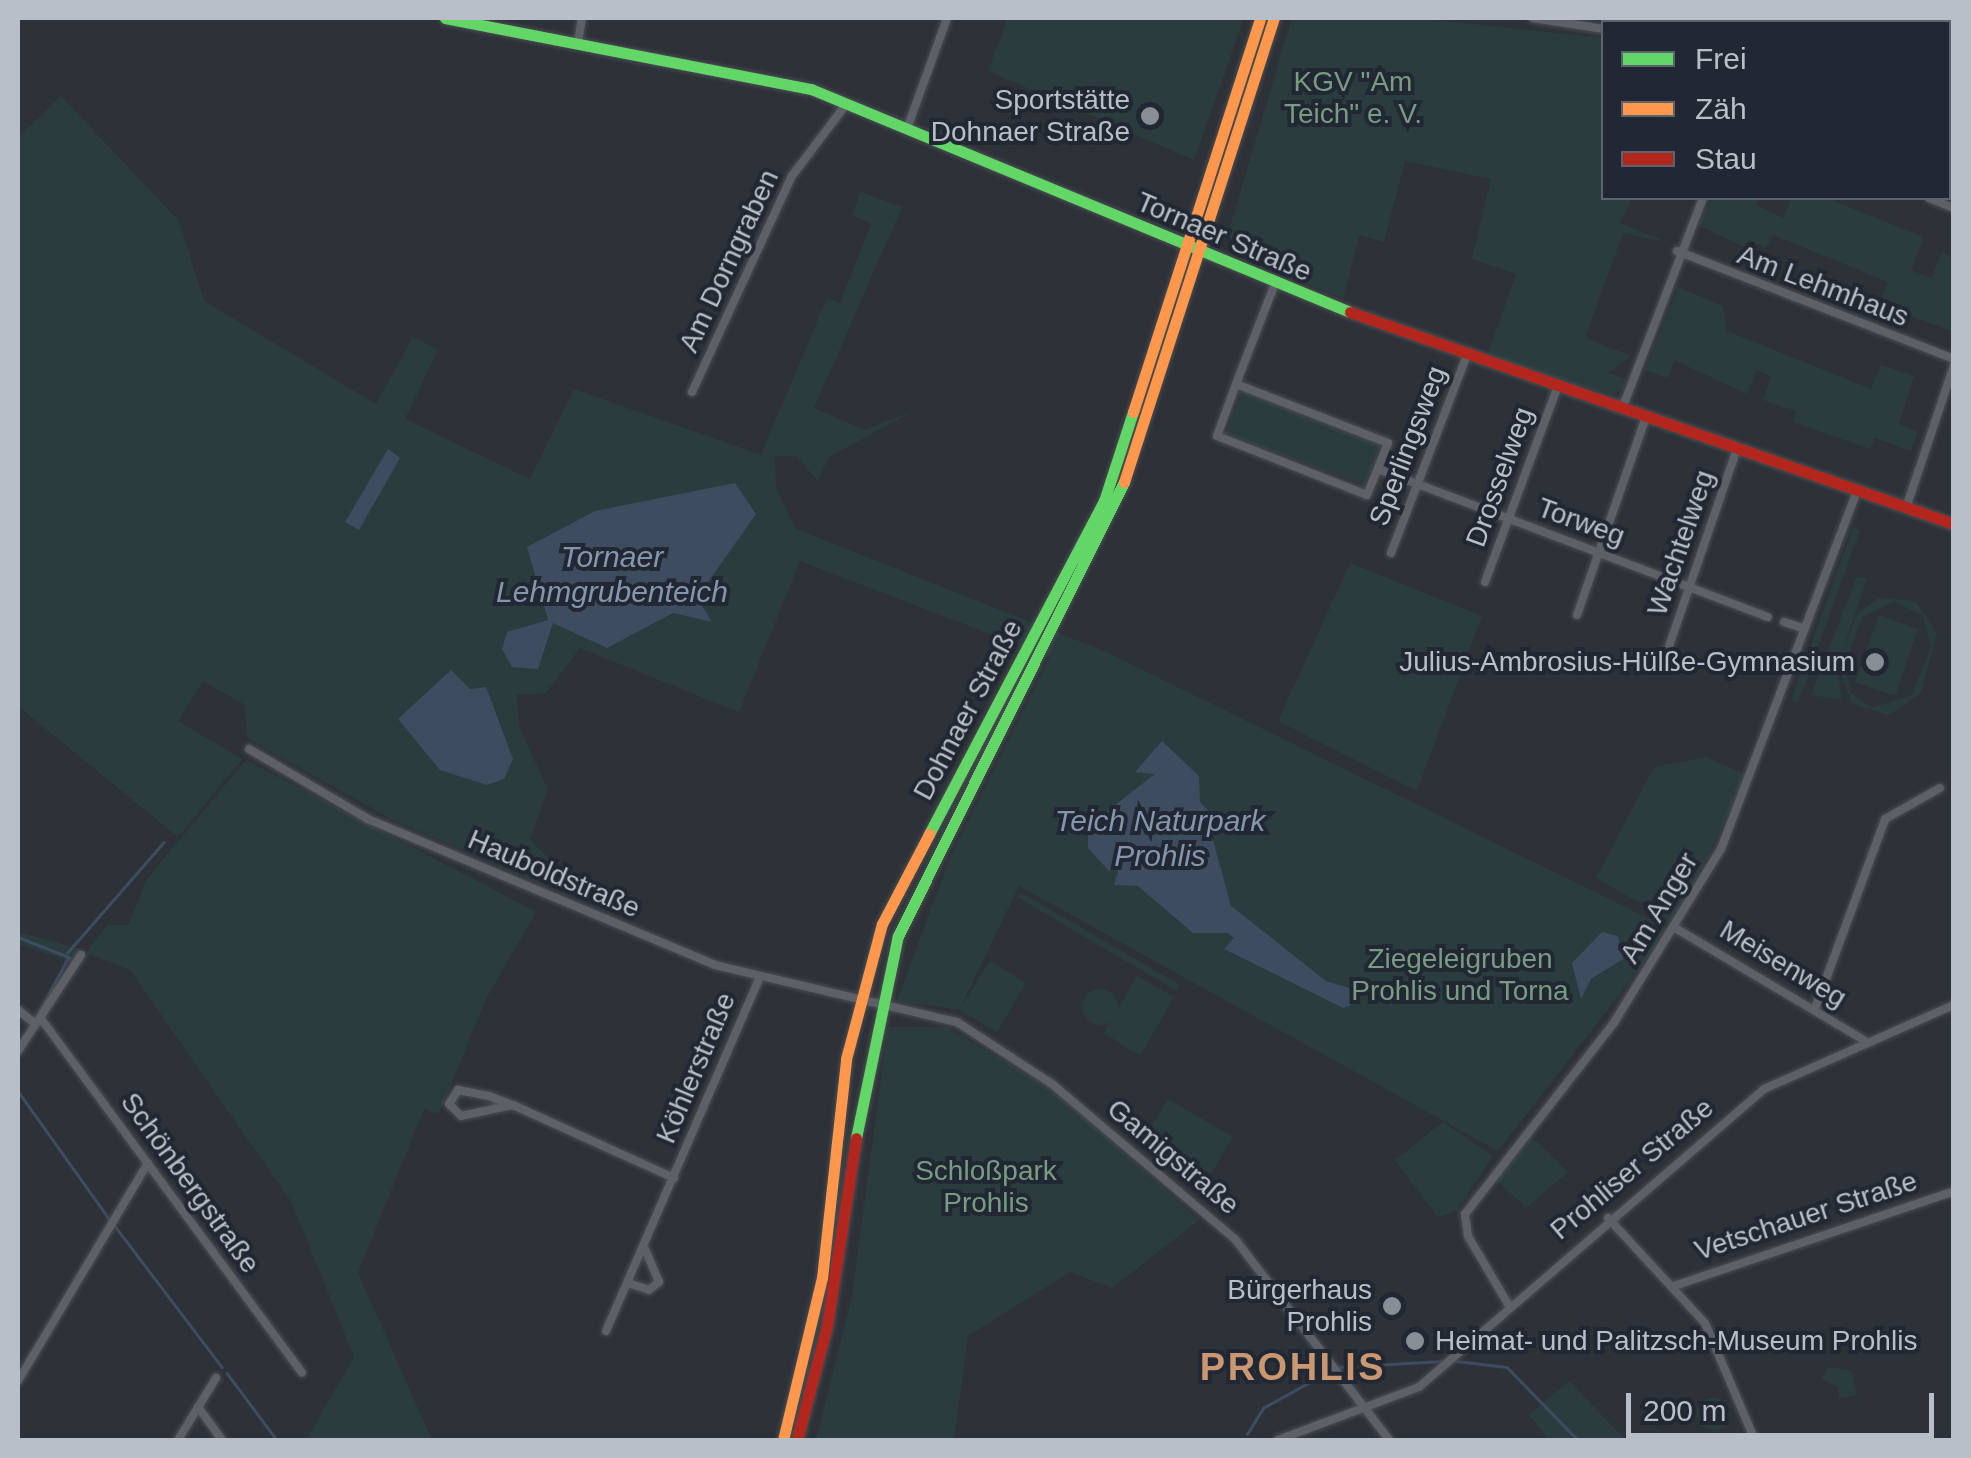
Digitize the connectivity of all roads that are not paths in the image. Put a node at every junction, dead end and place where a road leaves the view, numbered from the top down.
1 (445, 18) edge
2 (582, 18) edge
3 (947, 18) edge
4 (1260, 18) edge
5 (1274, 18) edge
6 (1533, 18) edge
7 (1601, 29) edge
8 (578, 43) junction
9 (847, 103) junction
10 (908, 126) junction
11 (1702, 200) edge
12 (1182, 250) junction
13 (1677, 251) junction
14 (1200, 258) junction
15 (1274, 286) junction
16 (1467, 355) junction
17 (1954, 362) edge
18 (1236, 384) junction
19 (1558, 386) junction
20 (692, 392) dead end
21 (1622, 409) junction
22 (1646, 417) junction
23 (1738, 449) junction
24 (1378, 469) junction
25 (1416, 483) junction
26 (1857, 491) junction
27 (1906, 508) junction
28 (1510, 520) junction
29 (1954, 524) edge
30 (1600, 552) junction
31 (1391, 553) dead end
32 (1485, 582) dead end
33 (1690, 587) junction
34 (1577, 615) dead end
35 (1768, 616) dead end
36 (1784, 622) dead end
37 (1802, 628) junction
38 (1667, 652) dead end
39 (248, 749) dead end
40 (1940, 788) dead end
41 (1677, 928) junction
42 (82, 954) dead end
43 (760, 976) junction
44 (858, 999) junction
45 (878, 1004) junction
46 (1816, 1006) junction
47 (1954, 1006) edge
48 (18, 1010) edge
49 (38, 1022) junction
50 (1864, 1040) junction
51 (18, 1051) edge
52 (512, 1105) junction
53 (148, 1163) junction
54 (674, 1178) junction
55 (1954, 1191) edge
56 (1608, 1218) junction
57 (644, 1247) junction
58 (631, 1284) junction
59 (1674, 1286) junction
60 (1508, 1304) junction
61 (606, 1331) dead end
62 (302, 1372) dead end
63 (216, 1378) dead end
64 (18, 1382) edge
65 (198, 1407) junction
66 (1369, 1412) junction
67 (178, 1440) edge
68 (222, 1440) edge
69 (782, 1440) edge
70 (797, 1440) edge
71 (1278, 1440) edge
72 (1389, 1440) edge
73 (1755, 1440) edge

1 - 8 main road, Tornaer Straße
2 - 8 street
3 - 10 street
4 - 12 main road, Dohnaer Straße
5 - 14 main road, Dohnaer Straße
6 - 7 street
8 - 9 main road, Tornaer Straße
9 - 10 main road, Tornaer Straße
9 - 20 street, Am Dorngraben
10 - 12 main road, Tornaer Straße
11 - 13 street
12 - 14 main road, Tornaer Straße
12 - 44 main road, Dohnaer Straße
13 - 17 street, Am Lehmhaus
13 - 21 street
14 - 15 main road, Tornaer Straße
14 - 45 main road, Dohnaer Straße
15 - 16 main road, Tornaer Straße
15 - 18 street
16 - 19 main road, Tornaer Straße
16 - 25 street, Sperlingsweg
17 - 27 street
18 - 24 street
18 - 24 street
19 - 21 main road, Tornaer Straße
19 - 28 street, Drosselweg
21 - 22 main road, Tornaer Straße
22 - 23 main road, Tornaer Straße
22 - 30 street
23 - 26 main road, Tornaer Straße
23 - 33 street, Wachtelweg
24 - 25 street, Torweg
25 - 28 street, Torweg
25 - 31 street, Sperlingsweg
26 - 27 main road, Tornaer Straße
26 - 37 street, Am Anger
27 - 29 main road, Tornaer Straße
28 - 30 street, Torweg
28 - 32 street, Drosselweg
30 - 33 street, Torweg
30 - 34 street
33 - 35 street, Torweg
33 - 38 street, Wachtelweg
36 - 37 street
37 - 41 street, Am Anger
39 - 43 street, Hauboldstraße
40 - 46 street
41 - 46 street, Meisenweg
41 - 60 street, Am Anger
42 - 49 street
43 - 44 street, Hauboldstraße
43 - 54 street, Köhlerstraße
44 - 45 street, Gamigstraße
44 - 69 main road, Dohnaer Straße
45 - 66 street, Gamigstraße
45 - 70 main road, Dohnaer Straße
46 - 50 street, Meisenweg
47 - 50 street, Prohliser Straße
48 - 49 street, Schönbergstraße
49 - 51 street
49 - 53 street, Schönbergstraße
50 - 56 street, Prohliser Straße
52 - 52 street, Köhlerstraße
52 - 54 street, Köhlerstraße
53 - 62 street, Schönbergstraße
53 - 64 street
54 - 57 street, Köhlerstraße
55 - 59 street, Vetschauer Straße
56 - 59 street
56 - 60 street, Prohliser Straße
57 - 58 street, Köhlerstraße
57 - 58 street, Köhlerstraße
58 - 61 street, Köhlerstraße
59 - 73 street
60 - 66 street, Prohliser Straße
63 - 65 street
65 - 67 street
65 - 68 street
66 - 71 street, Prohliser Straße
66 - 72 street, Gamigstraße

